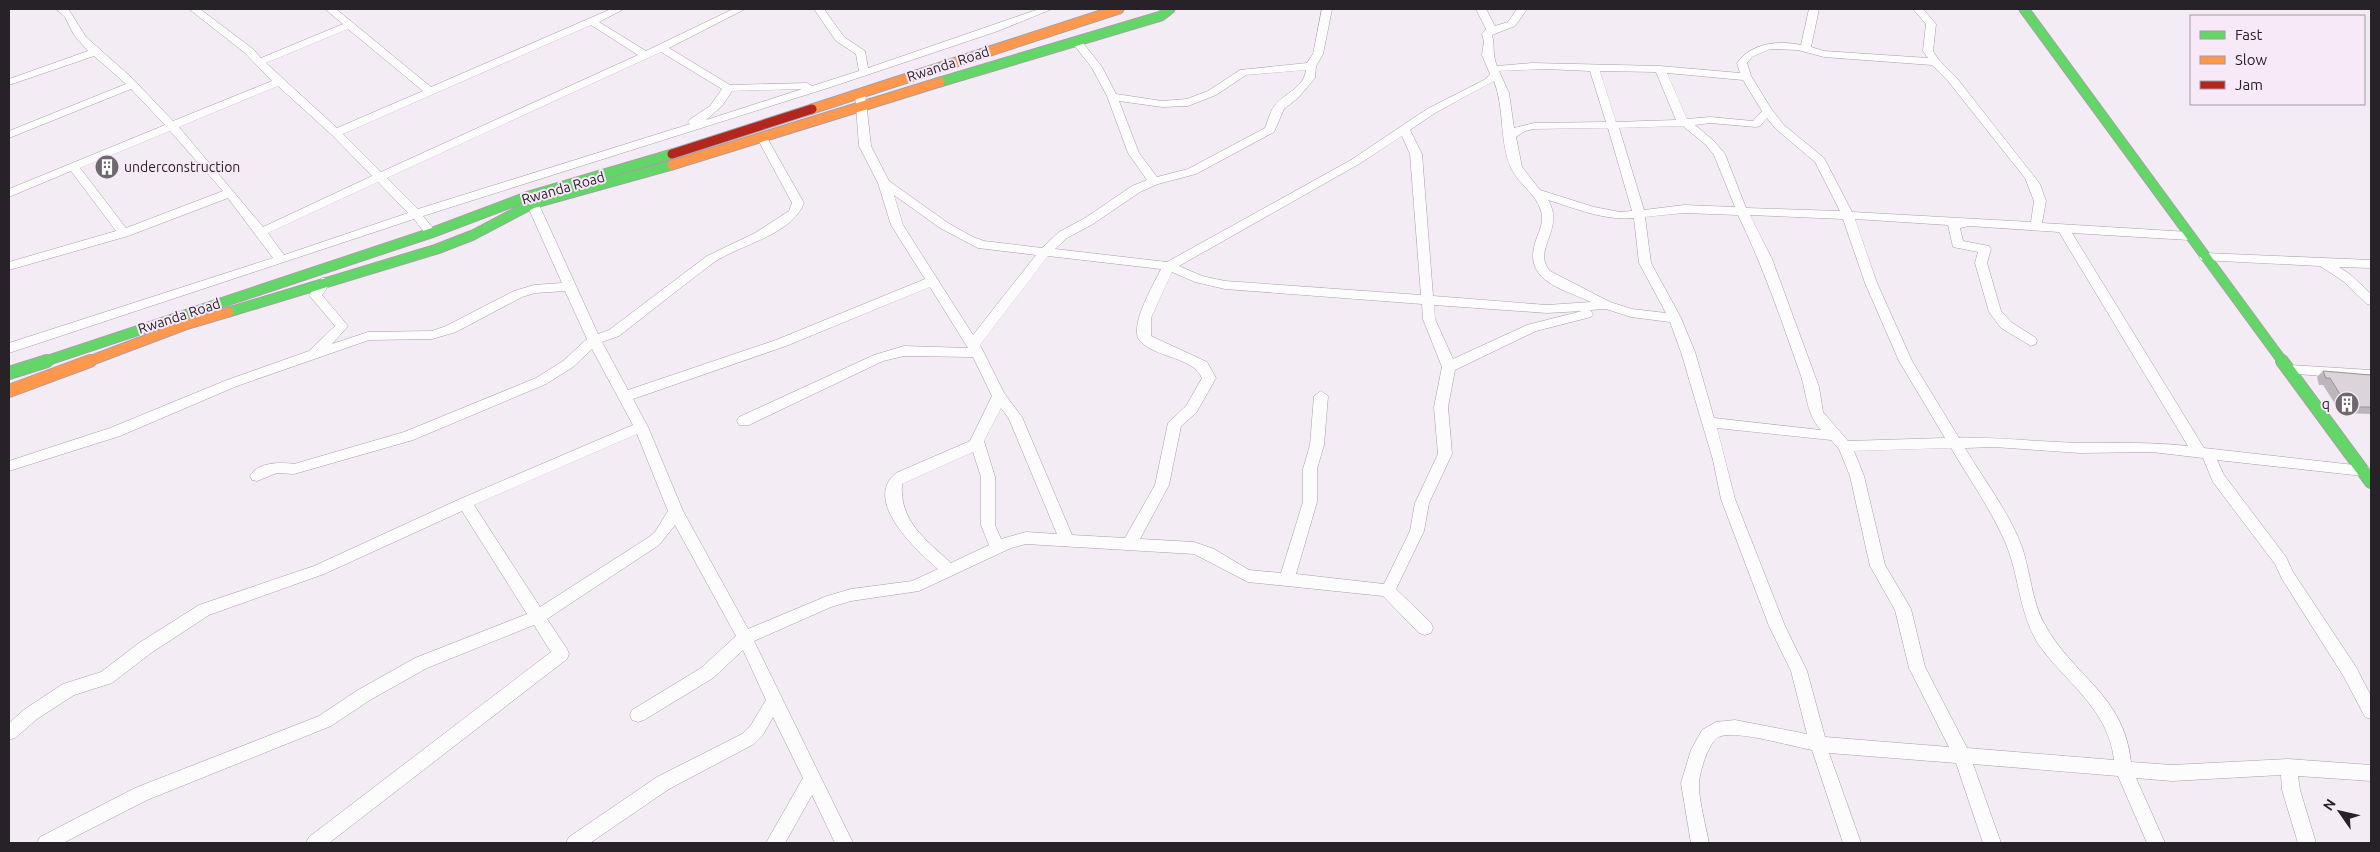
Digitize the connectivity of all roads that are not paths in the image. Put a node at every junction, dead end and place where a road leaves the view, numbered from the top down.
1 (61, 9) edge
2 (194, 9) edge
3 (330, 9) edge
4 (620, 9) edge
5 (740, 9) edge
6 (819, 9) edge
7 (1047, 9) edge
8 (1119, 9) edge
9 (1170, 9) edge
10 (1327, 9) edge
11 (1481, 9) edge
12 (1522, 9) edge
13 (1814, 9) edge
14 (1918, 9) edge
15 (2024, 9) edge
16 (591, 21) junction
17 (350, 25) junction
18 (1490, 30) junction
19 (1076, 40) junction
20 (661, 48) junction
21 (1806, 48) junction
22 (98, 51) junction
23 (646, 55) junction
24 (260, 62) junction
25 (1934, 62) junction
26 (1311, 66) junction
27 (1594, 68) junction
28 (1660, 69) junction
29 (864, 72) junction
30 (1494, 72) junction
31 (1745, 78) junction
32 (9, 82) edge
33 (279, 82) junction
34 (830, 84) junction
35 (134, 85) junction
36 (728, 88) junction
37 (429, 91) junction
38 (803, 92) junction
39 (860, 93) junction
40 (1112, 96) junction
41 (862, 107) junction
42 (814, 108) junction
43 (1767, 111) junction
44 (1684, 123) junction
45 (1610, 124) junction
46 (172, 126) junction
47 (1404, 129) junction
48 (336, 133) junction
49 (9, 134) edge
50 (761, 136) junction
51 (1510, 136) junction
52 (664, 137) junction
53 (74, 166) junction
54 (629, 168) junction
55 (380, 176) junction
56 (1154, 181) junction
57 (884, 183) junction
58 (9, 193) edge
59 (228, 193) junction
60 (1539, 193) junction
61 (531, 200) junction
62 (1742, 211) junction
63 (416, 214) junction
64 (1639, 215) junction
65 (1848, 215) junction
66 (1978, 223) junction
67 (2035, 227) junction
68 (2063, 228) junction
69 (261, 232) junction
70 (124, 233) junction
71 (430, 233) junction
72 (2189, 236) junction
73 (1046, 252) junction
74 (2205, 258) junction
75 (281, 260) junction
76 (2323, 262) junction
77 (2371, 264) edge
78 (9, 266) edge
79 (1169, 266) junction
80 (326, 281) junction
81 (933, 281) junction
82 (570, 286) junction
83 (1428, 301) junction
84 (2371, 302) edge
85 (1606, 305) junction
86 (1631, 313) junction
87 (1675, 318) junction
88 (594, 340) junction
89 (2031, 341) dead end
90 (9, 348) edge
91 (975, 349) junction
92 (309, 358) junction
93 (1449, 367) junction
94 (2290, 370) junction
95 (11, 372) edge
96 (2371, 375) edge
97 (9, 390) edge
98 (626, 396) junction
99 (999, 396) junction
100 (1321, 396) dead end
101 (744, 421) dead end
102 (1709, 422) junction
103 (641, 427) junction
104 (1840, 440) junction
105 (1955, 443) junction
106 (977, 444) junction
107 (2203, 453) junction
108 (9, 466) edge
109 (258, 476) dead end
110 (2367, 477) edge
111 (465, 504) junction
112 (676, 512) junction
113 (1066, 540) junction
114 (1128, 545) junction
115 (998, 548) junction
116 (949, 570) junction
117 (1287, 578) junction
118 (1388, 591) junction
119 (537, 617) junction
120 (1425, 628) dead end
121 (745, 638) junction
122 (774, 701) junction
123 (2371, 712) edge
124 (638, 715) dead end
125 (9, 731) edge
126 (1818, 744) junction
127 (1962, 756) junction
128 (2288, 767) junction
129 (2123, 769) junction
130 (2371, 773) edge
131 (812, 778) junction
132 (581, 841) edge
133 (46, 843) edge
134 (315, 843) edge
135 (775, 843) edge
136 (844, 843) edge
137 (1700, 843) edge
138 (1852, 843) edge
139 (1992, 843) edge
140 (2156, 843) edge
141 (2307, 843) edge

1 - 22 street
2 - 24 street
3 - 17 street
4 - 16 street
5 - 20 street
6 - 29 street
7 - 29 street
8 - 39 main road, Rwanda Road
9 - 19 main road
10 - 26 street
11 - 18 street
12 - 18 street
13 - 21 street
14 - 25 street
15 - 72 main road
16 - 23 street
16 - 37 street
17 - 24 street
17 - 37 street
18 - 30 street
19 - 40 street
19 - 41 main road
20 - 23 street
20 - 36 street
21 - 25 street
21 - 31 street
22 - 32 street
22 - 35 street
23 - 55 street
24 - 33 street
25 - 67 street
26 - 40 street
26 - 56 street
27 - 28 street
27 - 30 street
27 - 45 street
28 - 31 street
28 - 44 street
29 - 34 street
30 - 47 street
30 - 51 street
31 - 43 street
33 - 46 street
33 - 48 street
34 - 36 street
34 - 38 street
35 - 46 street
35 - 49 street
36 - 52 street
37 - 48 street
38 - 42 street
38 - 52 street
39 - 41 street
39 - 42 main road, Rwanda Road
40 - 56 street
41 - 50 main road
41 - 57 street
42 - 54 main road, Rwanda Road
43 - 44 street
43 - 65 street
44 - 45 street
44 - 62 street
45 - 51 street
45 - 64 street
46 - 53 street
46 - 59 street
47 - 79 street
47 - 83 street
48 - 55 street
50 - 61 main road
50 - 88 street
51 - 60 street
52 - 54 street
52 - 63 street
53 - 58 street
53 - 70 street
54 - 61 main road, Rwanda Road
55 - 63 street
55 - 69 street
56 - 73 street
57 - 73 street
57 - 81 street
59 - 69 street
59 - 70 street
60 - 64 street
60 - 85 street
61 - 71 main road, Rwanda Road
61 - 80 main road
61 - 82 street
62 - 64 street
62 - 65 street
62 - 104 street
63 - 71 street
63 - 75 street
64 - 87 street
65 - 66 street
65 - 105 street
66 - 67 street
66 - 89 street
67 - 68 street
68 - 72 street
68 - 107 street
69 - 75 street
70 - 78 street
71 - 95 main road, Rwanda Road
72 - 74 main road
73 - 79 street
73 - 91 street
74 - 76 street
74 - 94 main road
75 - 90 street
76 - 77 street
76 - 84 street
79 - 83 street
79 - 114 street
80 - 92 street
80 - 97 main road
81 - 91 street
81 - 98 street
82 - 88 street
82 - 92 street
83 - 85 street
83 - 93 street
85 - 86 street
86 - 87 street
86 - 93 street
87 - 102 street
88 - 98 street
88 - 109 street
91 - 99 street
91 - 101 street
92 - 108 street
93 - 118 street
94 - 96 street
94 - 110 main road
95 - 97 street
98 - 103 street
99 - 106 street
99 - 113 street
100 - 117 street
102 - 104 street
102 - 126 street
103 - 111 street
103 - 112 street
104 - 105 street
104 - 127 street
105 - 107 street
105 - 129 street
106 - 115 street
106 - 116 street
107 - 110 street
107 - 123 street
111 - 119 street
111 - 125 street
112 - 119 street
112 - 121 street
113 - 114 street
113 - 115 street
114 - 117 street
115 - 116 street
116 - 121 street
117 - 118 street
118 - 120 street
119 - 133 street
119 - 134 street
121 - 122 street
121 - 124 street
122 - 131 street
122 - 132 street
126 - 127 street
126 - 137 street
126 - 138 street
127 - 129 street
127 - 139 street
128 - 129 street
128 - 130 street
128 - 141 street
129 - 140 street
131 - 135 street
131 - 136 street

